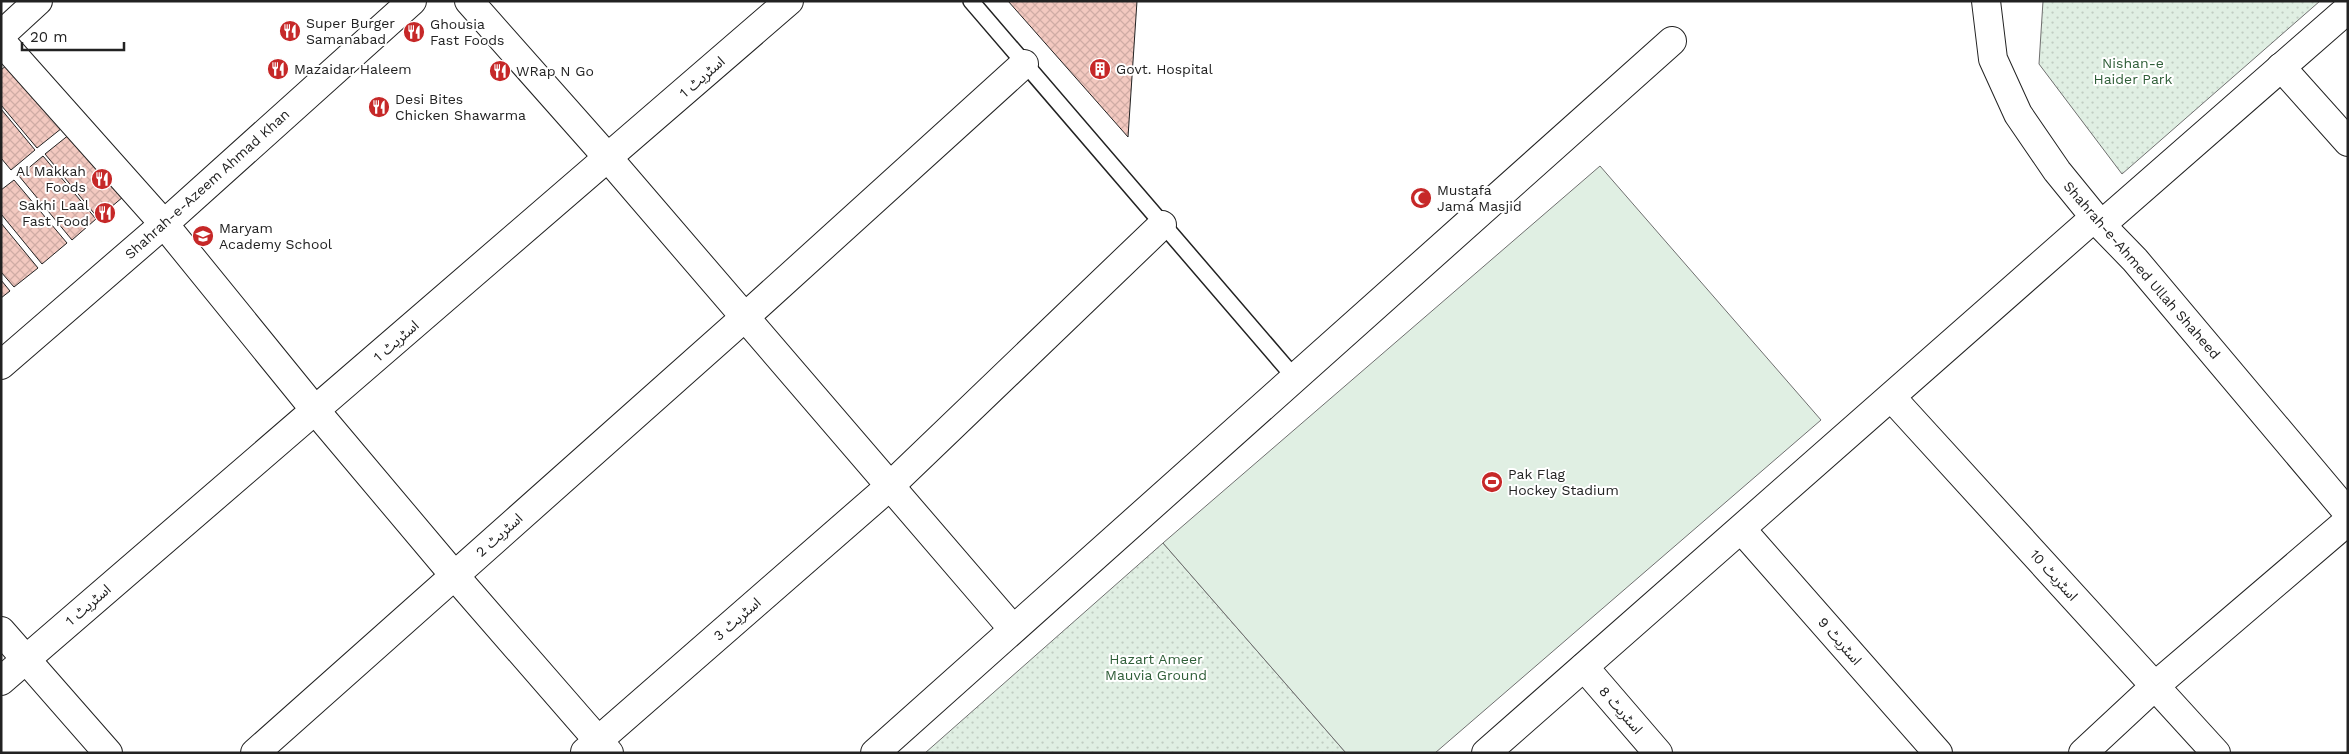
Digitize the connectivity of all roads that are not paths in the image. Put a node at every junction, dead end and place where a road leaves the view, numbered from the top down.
1 (38, 1) edge
2 (412, 1) edge
3 (469, 1) edge
4 (789, 1) edge
5 (971, 1) edge
6 (1986, 1) edge
7 (2348, 9) edge
8 (1, 35) edge
9 (1672, 40) dead end
10 (1, 41) edge
11 (1024, 64) junction
12 (2281, 67) junction
13 (2348, 142) edge
14 (609, 159) junction
15 (2098, 221) junction
16 (164, 224) junction
17 (1162, 225) junction
18 (744, 318) junction
19 (1, 365) edge
20 (1295, 378) junction
21 (1892, 398) junction
22 (315, 410) junction
23 (890, 486) junction
24 (2348, 513) edge
25 (2348, 521) edge
26 (1742, 530) junction
27 (454, 576) junction
28 (1013, 629) junction
29 (1, 631) edge
30 (25, 660) junction
31 (1584, 667) junction
32 (1, 681) edge
33 (2156, 686) junction
34 (597, 749) edge
35 (108, 753) edge
36 (254, 753) edge
37 (875, 753) edge
38 (1486, 753) edge
39 (1658, 753) edge
40 (1938, 753) edge
41 (2083, 753) edge
42 (2216, 753) edge

1 - 8 street
2 - 16 street, Shahrah-e-Azeem Ahmad Khan
3 - 14 street
4 - 14 street, اسٹریٹ 1
5 - 11 lane
6 - 15 street, Shahrah-e-Ahmed Ullah Shaheed
7 - 12 street
9 - 20 street
10 - 16 street
11 - 17 lane
11 - 18 street, اسٹریٹ 2
12 - 13 street
12 - 15 street
14 - 18 street
14 - 22 street, اسٹریٹ 1
15 - 21 street
15 - 24 street, Shahrah-e-Ahmed Ullah Shaheed
16 - 19 street, Shahrah-e-Azeem Ahmad Khan
16 - 22 street
17 - 20 lane
17 - 23 street, اسٹریٹ 3
18 - 23 street
18 - 27 street, اسٹریٹ 2
20 - 28 street
21 - 26 street
21 - 33 street, اسٹریٹ 10
22 - 27 street
22 - 30 street, اسٹریٹ 1
23 - 28 street
23 - 34 street, اسٹریٹ 3
25 - 33 street
26 - 31 street
26 - 40 street, اسٹریٹ 9
27 - 34 street
27 - 36 street, اسٹریٹ 2
28 - 37 street
29 - 30 street
30 - 32 street, اسٹریٹ 1
30 - 35 street
31 - 38 street
31 - 39 street, اسٹریٹ 8
33 - 41 street
33 - 42 street, اسٹریٹ 10

